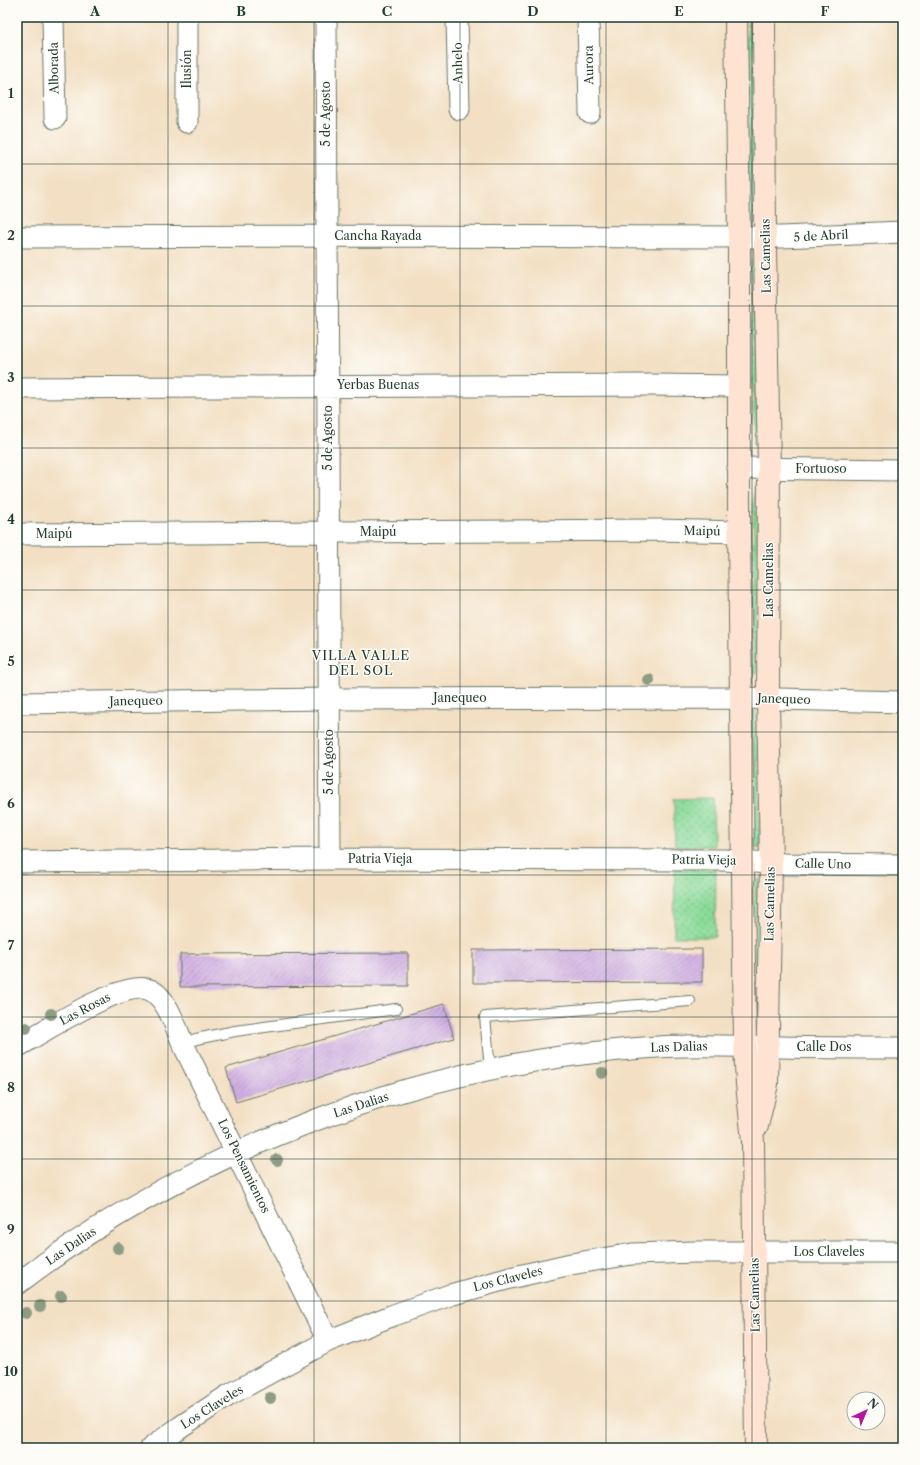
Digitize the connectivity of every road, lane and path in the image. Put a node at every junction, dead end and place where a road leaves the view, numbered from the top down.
1 (53, 17) edge
2 (187, 17) edge
3 (326, 17) edge
4 (457, 17) edge
5 (588, 17) edge
6 (736, 17) edge
7 (764, 17) edge
8 (459, 109) dead end
9 (590, 113) dead end
10 (55, 118) dead end
11 (188, 122) dead end
12 (903, 232) edge
13 (326, 236) junction
14 (17, 237) edge
15 (765, 237) junction
16 (739, 238) junction
17 (328, 385) junction
18 (739, 386) junction
19 (17, 388) edge
20 (738, 468) junction
21 (769, 468) junction
22 (903, 470) edge
23 (328, 532) junction
24 (738, 532) junction
25 (17, 534) edge
26 (741, 698) junction
27 (329, 699) junction
28 (768, 699) junction
29 (903, 702) edge
30 (17, 703) edge
31 (330, 859) junction
32 (743, 861) junction
33 (17, 862) edge
34 (771, 862) junction
35 (903, 865) edge
36 (156, 994) joint
37 (690, 1001) dead end
38 (396, 1009) dead end
39 (183, 1044) junction
40 (745, 1046) junction
41 (17, 1047) edge
42 (768, 1047) junction
43 (903, 1048) edge
44 (490, 1069) junction
45 (753, 1141) junction
46 (237, 1153) junction
47 (754, 1251) junction
48 (903, 1252) edge
49 (17, 1284) edge
50 (328, 1341) junction
51 (151, 1448) edge
52 (756, 1448) edge

1 - 10 street, Alborada
2 - 11 street, Ilusión
3 - 13 street, 5 de Agosto
4 - 8 street, Anhelo
5 - 9 street, Aurora
6 - 16 street, Las Camelias
7 - 15 street, Las Camelias
12 - 15 street, 5 de Abril
13 - 14 street, Cancha Rayada
13 - 16 street, Cancha Rayada
13 - 17 street, 5 de Agosto
15 - 16 street, 5 de Abril
15 - 21 street, Las Camelias
16 - 18 street, Las Camelias
17 - 18 street, Yerbas Buenas
17 - 19 street, Yerbas Buenas
17 - 23 street, 5 de Agosto
18 - 20 street, Las Camelias
20 - 21 street, Fortuoso
20 - 24 street, Las Camelias
21 - 22 street, Fortuoso
21 - 28 street, Las Camelias
23 - 24 street, Maipú
23 - 25 street, Maipú
23 - 27 street, 5 de Agosto
24 - 26 street, Las Camelias
26 - 27 street, Janequeo
26 - 28 street, Janequeo
26 - 32 street, Las Camelias
27 - 30 street, Janequeo
27 - 31 street, 5 de Agosto
28 - 29 street, Janequeo
28 - 34 street, Las Camelias
31 - 32 street, Patria Vieja
31 - 33 street, Patria Vieja
32 - 34 street, Calle Uno
32 - 40 street, Las Camelias
34 - 35 street, Calle Uno
34 - 42 street, Las Camelias
36 - 39 street, Los Pensamientos
36 - 41 street, Las Rosas
37 - 44 lane
38 - 39 lane
39 - 46 street, Los Pensamientos
40 - 42 street, Calle Dos
40 - 44 street, Las Dalias
40 - 45 street, Las Camelias
42 - 43 street, Calle Dos
42 - 45 street, Las Camelias
44 - 46 street, Las Dalias
45 - 47 street, Las Camelias
46 - 49 street, Las Dalias
46 - 50 street, Los Pensamientos
47 - 48 street, Los Claveles
47 - 50 street, Los Claveles
47 - 52 street, Las Camelias
50 - 51 street, Los Claveles

